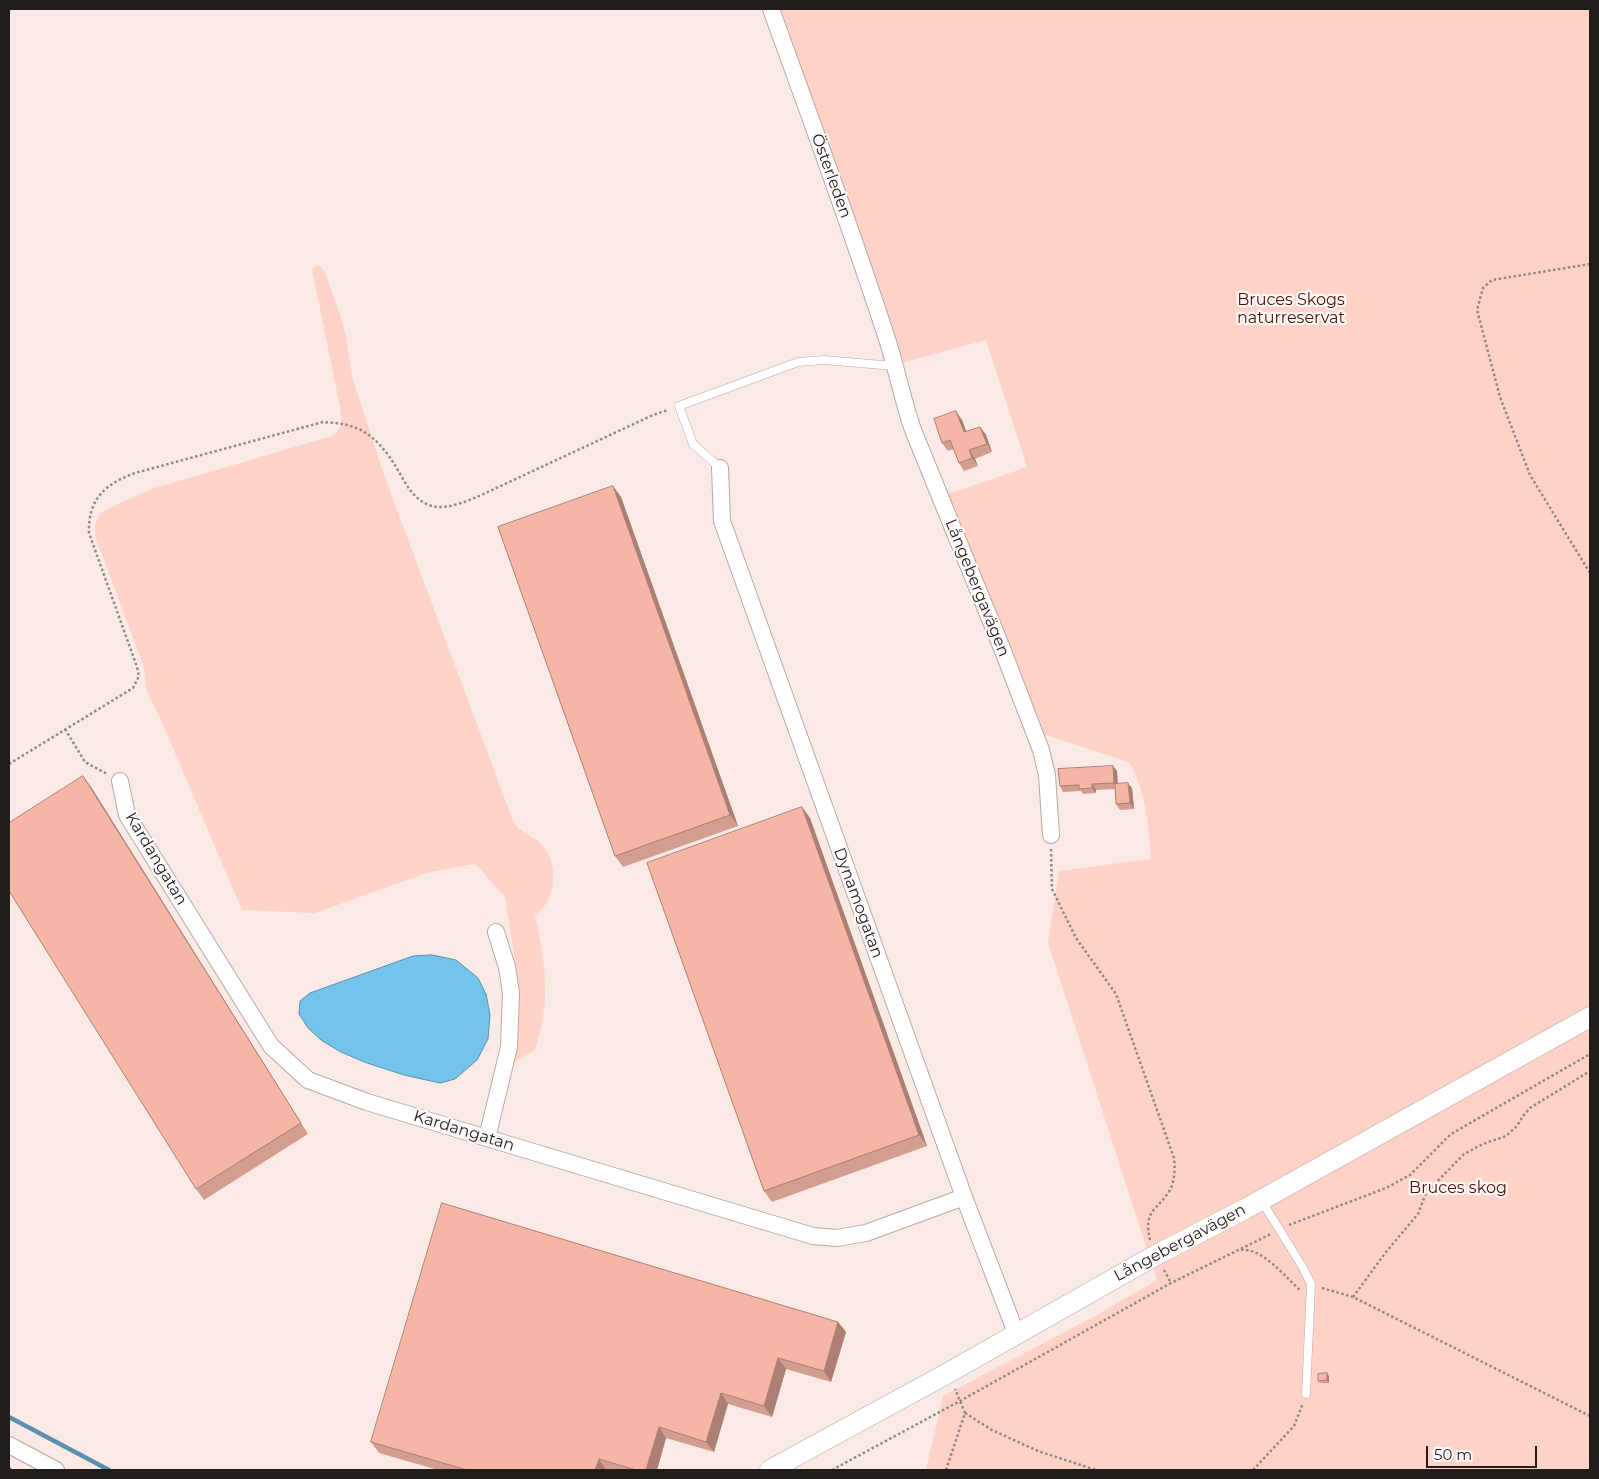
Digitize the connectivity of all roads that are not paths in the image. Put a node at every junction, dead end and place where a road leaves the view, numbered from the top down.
1 (771, 9) edge
2 (889, 344) joint
3 (894, 366) junction
4 (720, 468) joint
5 (120, 781) road end
6 (1051, 835) road end
7 (496, 932) dead end
8 (1590, 1017) edge
9 (487, 1138) junction
10 (964, 1197) junction
11 (1261, 1200) junction
12 (1016, 1333) junction
13 (1306, 1394) road end
14 (9, 1445) edge
15 (56, 1470) edge
16 (770, 1470) edge

1 - 2 street, Österleden
2 - 3 street, Långebergavägen
3 - 4 lane
3 - 6 street, Långebergavägen
4 - 10 street, Dynamogatan
5 - 9 street, Kardangatan
7 - 9 street
8 - 11 street, Långebergavägen
9 - 10 street, Kardangatan
10 - 12 street, Dynamogatan
11 - 12 street, Långebergavägen
11 - 13 lane
12 - 16 street, Långebergavägen
14 - 15 street

